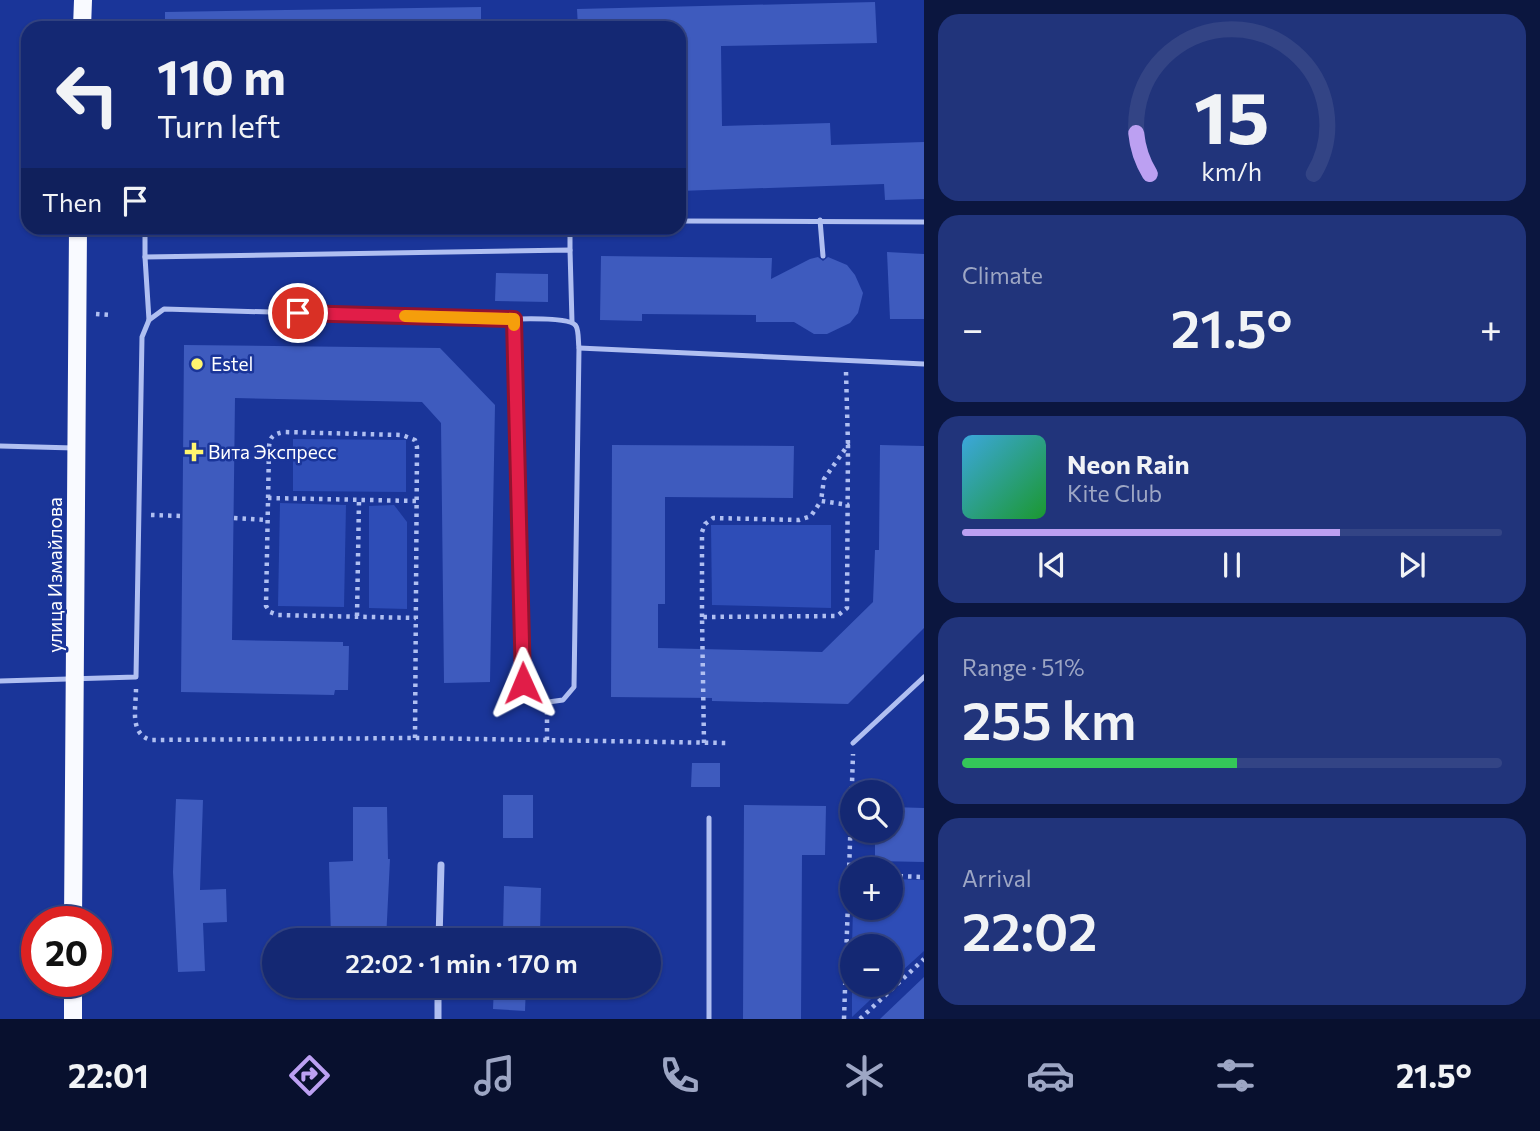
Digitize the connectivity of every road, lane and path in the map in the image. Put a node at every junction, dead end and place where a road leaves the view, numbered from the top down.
1 (83, 0) edge
2 (82, 21) edge
3 (686, 220) edge
4 (820, 220) junction
5 (924, 222) edge
6 (78, 235) edge
7 (145, 235) edge
8 (570, 235) edge
9 (570, 250) junction
10 (823, 256) dead end
11 (145, 257) junction
12 (95, 314) dead end
13 (110, 315) dead end
14 (514, 319) junction
15 (149, 320) junction
16 (572, 321) junction
17 (579, 348) junction
18 (845, 361) junction
19 (924, 365) edge
20 (848, 445) junction
21 (0, 446) edge
22 (76, 448) junction
23 (268, 498) junction
24 (359, 500) junction
25 (417, 501) junction
26 (821, 501) junction
27 (849, 505) junction
28 (139, 514) junction
29 (183, 516) dead end
30 (234, 518) dead end
31 (268, 520) junction
32 (357, 617) junction
33 (702, 617) junction
34 (416, 618) junction
35 (136, 677) junction
36 (924, 677) edge
37 (75, 680) junction
38 (0, 681) edge
39 (547, 703) junction
40 (415, 738) junction
41 (547, 740) junction
42 (704, 743) junction
43 (726, 743) dead end
44 (853, 743) joint
45 (709, 818) dead end
46 (850, 857) edge
47 (441, 865) dead end
48 (903, 876) edge
49 (924, 877) edge
50 (73, 906) edge
51 (848, 920) edge
52 (439, 928) edge
53 (924, 959) edge
54 (73, 997) edge
55 (438, 998) edge
56 (73, 1019) edge
57 (438, 1019) edge
58 (709, 1019) edge
59 (844, 1019) edge
60 (860, 1019) edge

1 - 2 main road
3 - 4 lane
4 - 5 lane
4 - 10 lane
6 - 22 main road, улица Измайлова
7 - 11 lane
8 - 9 lane
9 - 11 lane
9 - 16 lane
11 - 15 lane
12 - 13 path
14 - 15 lane
14 - 16 lane
14 - 39 lane
15 - 28 lane
16 - 17 lane
17 - 18 lane
17 - 39 lane
18 - 19 lane
18 - 20 path
20 - 26 path
20 - 27 path
21 - 22 lane
22 - 37 main road, улица Измайлова
23 - 24 path
23 - 25 path
23 - 31 path
24 - 25 path
24 - 32 path
25 - 34 path
26 - 27 path
26 - 33 path
27 - 33 path
28 - 29 path
28 - 35 lane
30 - 31 path
31 - 32 path
32 - 34 path
33 - 42 path
34 - 40 path
35 - 37 lane
35 - 40 path
36 - 44 lane
37 - 38 lane
37 - 50 main road, улица Измайлова
39 - 41 path
40 - 41 path
41 - 42 path
42 - 43 path
44 - 46 path
45 - 58 lane
47 - 52 street
48 - 49 path
51 - 59 path
53 - 60 path
54 - 56 main road
55 - 57 street

